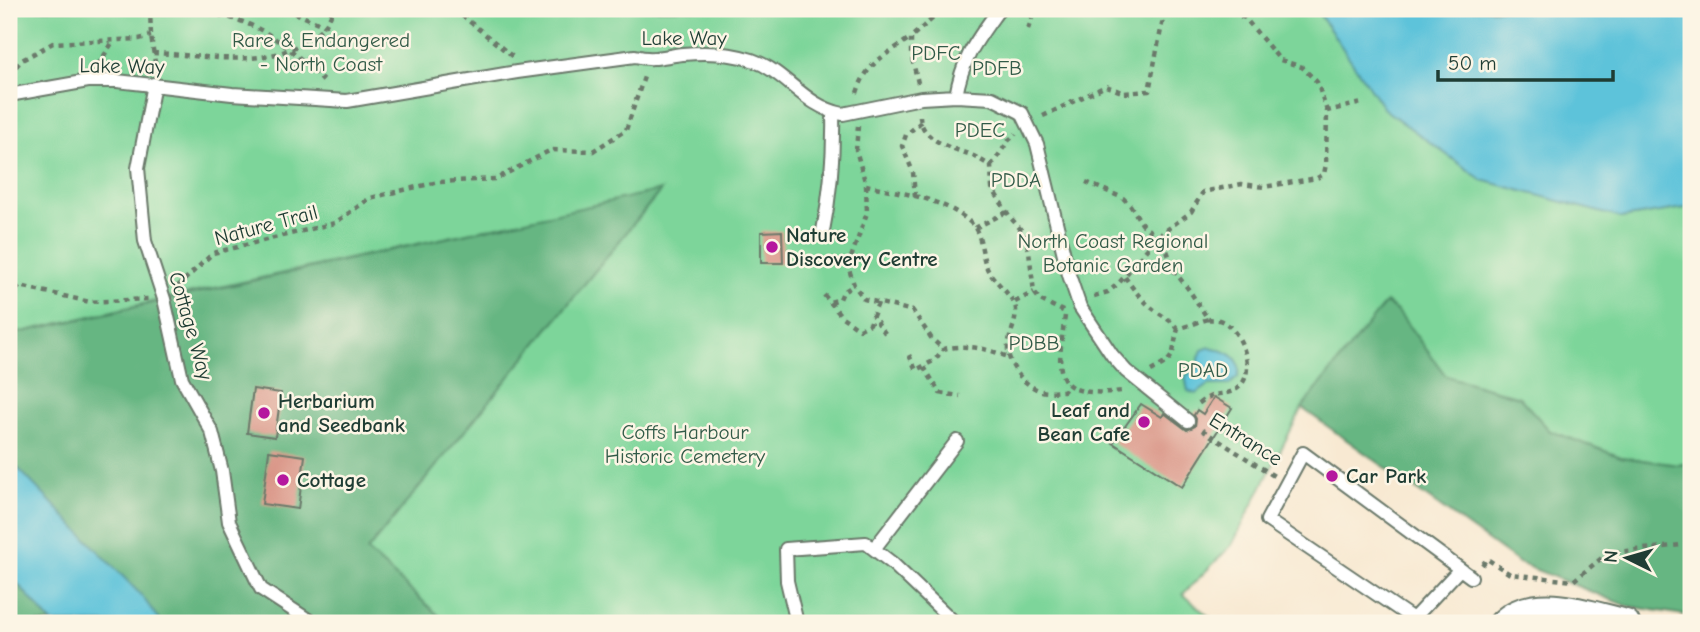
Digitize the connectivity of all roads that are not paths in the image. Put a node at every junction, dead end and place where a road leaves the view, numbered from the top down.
1 (999, 9) edge
2 (154, 84) junction
3 (9, 95) edge
4 (956, 96) junction
5 (833, 112) junction
6 (823, 231) dead end
7 (1185, 419) road end
8 (957, 441) dead end
9 (874, 550) junction
10 (1459, 570) junction
11 (1471, 577) road end
12 (1416, 621) edge
13 (313, 623) edge
14 (797, 623) edge
15 (955, 623) edge
16 (1503, 623) edge
17 (1626, 623) edge

1 - 4 lane
2 - 3 lane, Lake Way
2 - 5 lane, Lake Way
2 - 13 lane, Cottage Way
4 - 5 lane, Lake Way
4 - 7 lane, Lake Way
5 - 6 lane
8 - 9 lane
9 - 14 lane
9 - 15 lane
10 - 11 lane
10 - 12 lane
10 - 12 lane
16 - 17 street

